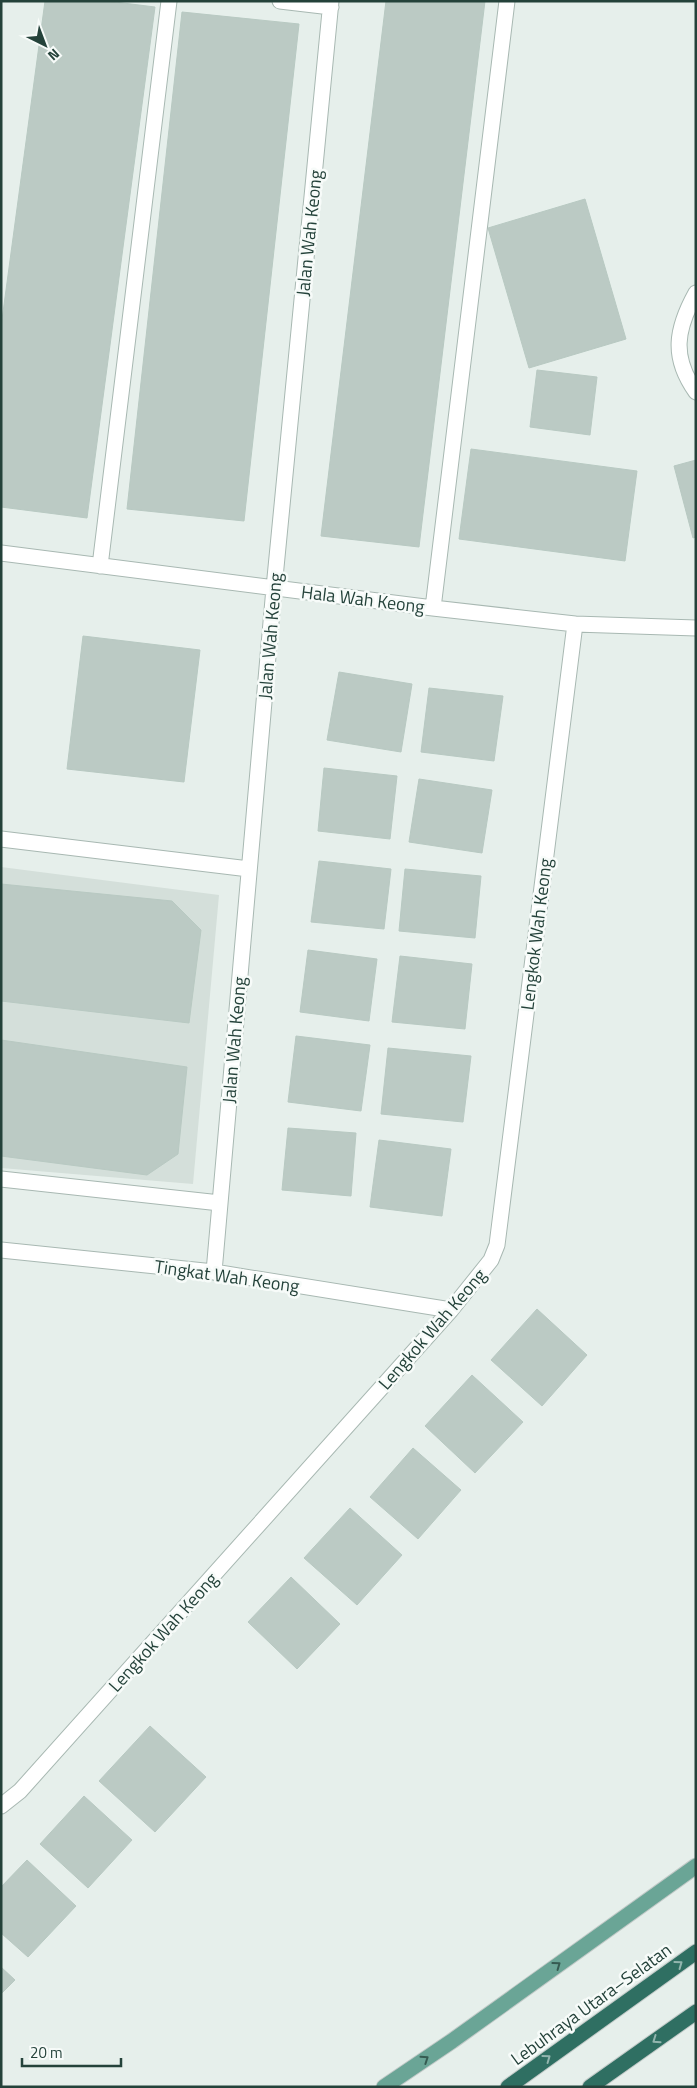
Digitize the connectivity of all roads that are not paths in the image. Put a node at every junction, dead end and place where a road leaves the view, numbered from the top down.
1 (169, 1) edge
2 (280, 1) edge
3 (507, 1) edge
4 (331, 4) edge
5 (696, 293) edge
6 (696, 392) edge
7 (1, 553) edge
8 (100, 566) junction
9 (274, 588) junction
10 (433, 608) junction
11 (575, 624) junction
12 (696, 628) edge
13 (1, 839) edge
14 (250, 869) junction
15 (1, 1179) edge
16 (220, 1203) junction
17 (1, 1250) edge
18 (214, 1272) junction
19 (451, 1310) junction
20 (1, 1806) edge
21 (696, 1866) edge
22 (696, 1952) edge
23 (696, 2012) edge
24 (384, 2087) edge
25 (508, 2087) edge
26 (590, 2087) edge

1 - 8 street
2 - 4 street
3 - 10 street
4 - 9 street, Jalan Wah Keong
5 - 6 street
7 - 8 street, Hala Wah Keong
8 - 9 street, Hala Wah Keong
9 - 10 street, Hala Wah Keong
9 - 14 street, Jalan Wah Keong
10 - 11 street, Hala Wah Keong
11 - 12 street, Hala Wah Keong
11 - 19 street, Lengkok Wah Keong
13 - 14 street
14 - 16 street, Jalan Wah Keong
15 - 16 street
16 - 18 street, Jalan Wah Keong
17 - 18 street, Tingkat Wah Keong
18 - 19 street, Tingkat Wah Keong
19 - 20 street, Lengkok Wah Keong
24 -> 21 main road
25 -> 22 highway, Lebuhraya Utara–Selatan
23 -> 26 highway

